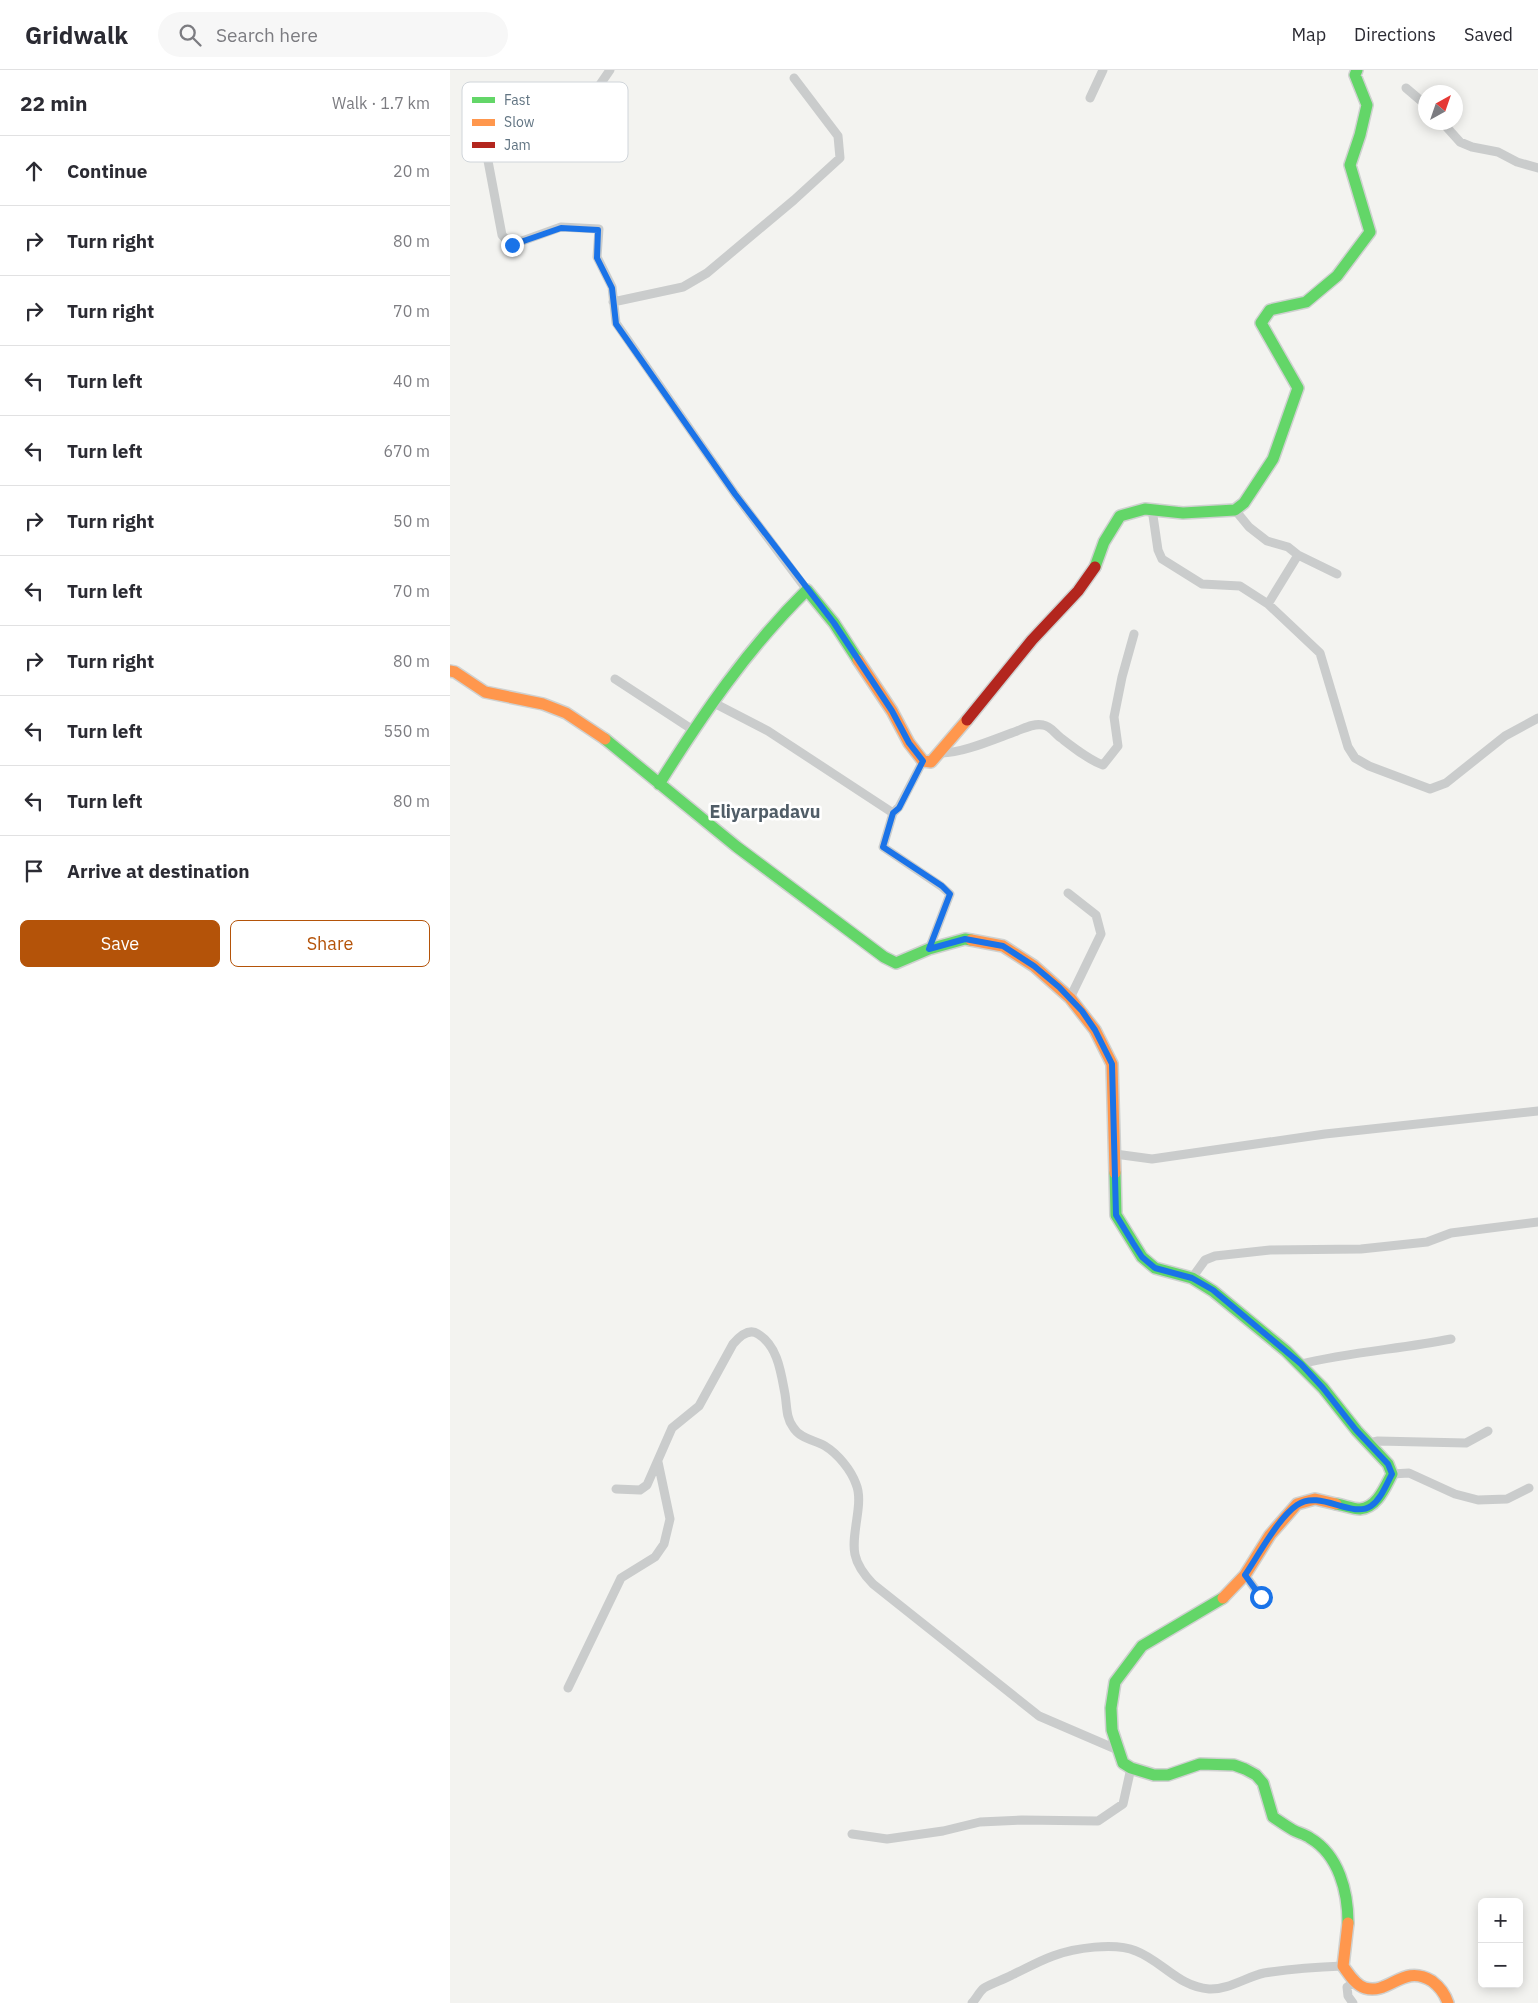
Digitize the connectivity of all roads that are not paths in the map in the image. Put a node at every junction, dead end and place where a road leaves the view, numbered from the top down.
1 (610, 70) edge
2 (1103, 70) edge
3 (1357, 70) edge
4 (794, 78) dead end
5 (602, 82) edge
6 (1406, 88) dead end
7 (1090, 98) dead end
8 (1418, 98) edge
9 (1449, 130) edge
10 (488, 162) edge
11 (1538, 168) edge
12 (613, 302) junction
13 (1152, 509) junction
14 (1236, 510) junction
15 (1298, 555) junction
16 (1337, 574) dead end
17 (807, 590) junction
18 (1268, 604) junction
19 (1134, 634) dead end
20 (450, 671) edge
21 (615, 680) dead end
22 (712, 702) junction
23 (1538, 718) edge
24 (692, 730) junction
25 (940, 753) junction
26 (923, 761) junction
27 (659, 784) junction
28 (893, 813) junction
29 (1068, 892) dead end
30 (929, 949) junction
31 (1070, 998) junction
32 (1538, 1111) edge
33 (1115, 1154) junction
34 (1538, 1222) edge
35 (1192, 1278) junction
36 (1451, 1339) dead end
37 (1301, 1364) junction
38 (1488, 1431) dead end
39 (1369, 1443) junction
40 (658, 1462) junction
41 (1392, 1474) junction
42 (1529, 1488) dead end
43 (616, 1489) dead end
44 (1245, 1575) junction
45 (1261, 1597) dead end
46 (568, 1688) dead end
47 (1118, 1750) junction
48 (1131, 1768) junction
49 (852, 1834) dead end
50 (1343, 1966) junction
51 (1355, 1982) junction
52 (972, 2003) edge
53 (1353, 2003) edge
54 (1448, 2003) edge

1 - 5 street
2 - 7 street
3 - 14 main road
4 - 12 street
6 - 8 street
9 - 11 street
10 - 12 street
12 - 17 street
13 - 14 main road
13 - 18 street
13 - 25 main road
14 - 15 street
15 - 16 street
15 - 18 street
17 - 22 main road
17 - 26 main road
18 - 23 street
19 - 25 street
20 - 27 main road
21 - 24 street
22 - 24 main road
22 - 28 street
24 - 27 main road
25 - 26 main road
26 - 28 street
27 - 30 main road
28 - 30 street
29 - 31 street
30 - 31 main road
31 - 33 main road
32 - 33 street
33 - 35 main road
34 - 35 street
35 - 37 main road
36 - 37 street
37 - 39 main road
38 - 39 street
39 - 41 main road
40 - 43 street
40 - 46 street
40 - 47 street
41 - 42 street
41 - 44 main road
44 - 45 street
44 - 47 main road
47 - 48 main road
48 - 49 street
48 - 50 main road
50 - 51 main road
50 - 52 street
51 - 53 street
51 - 54 main road

